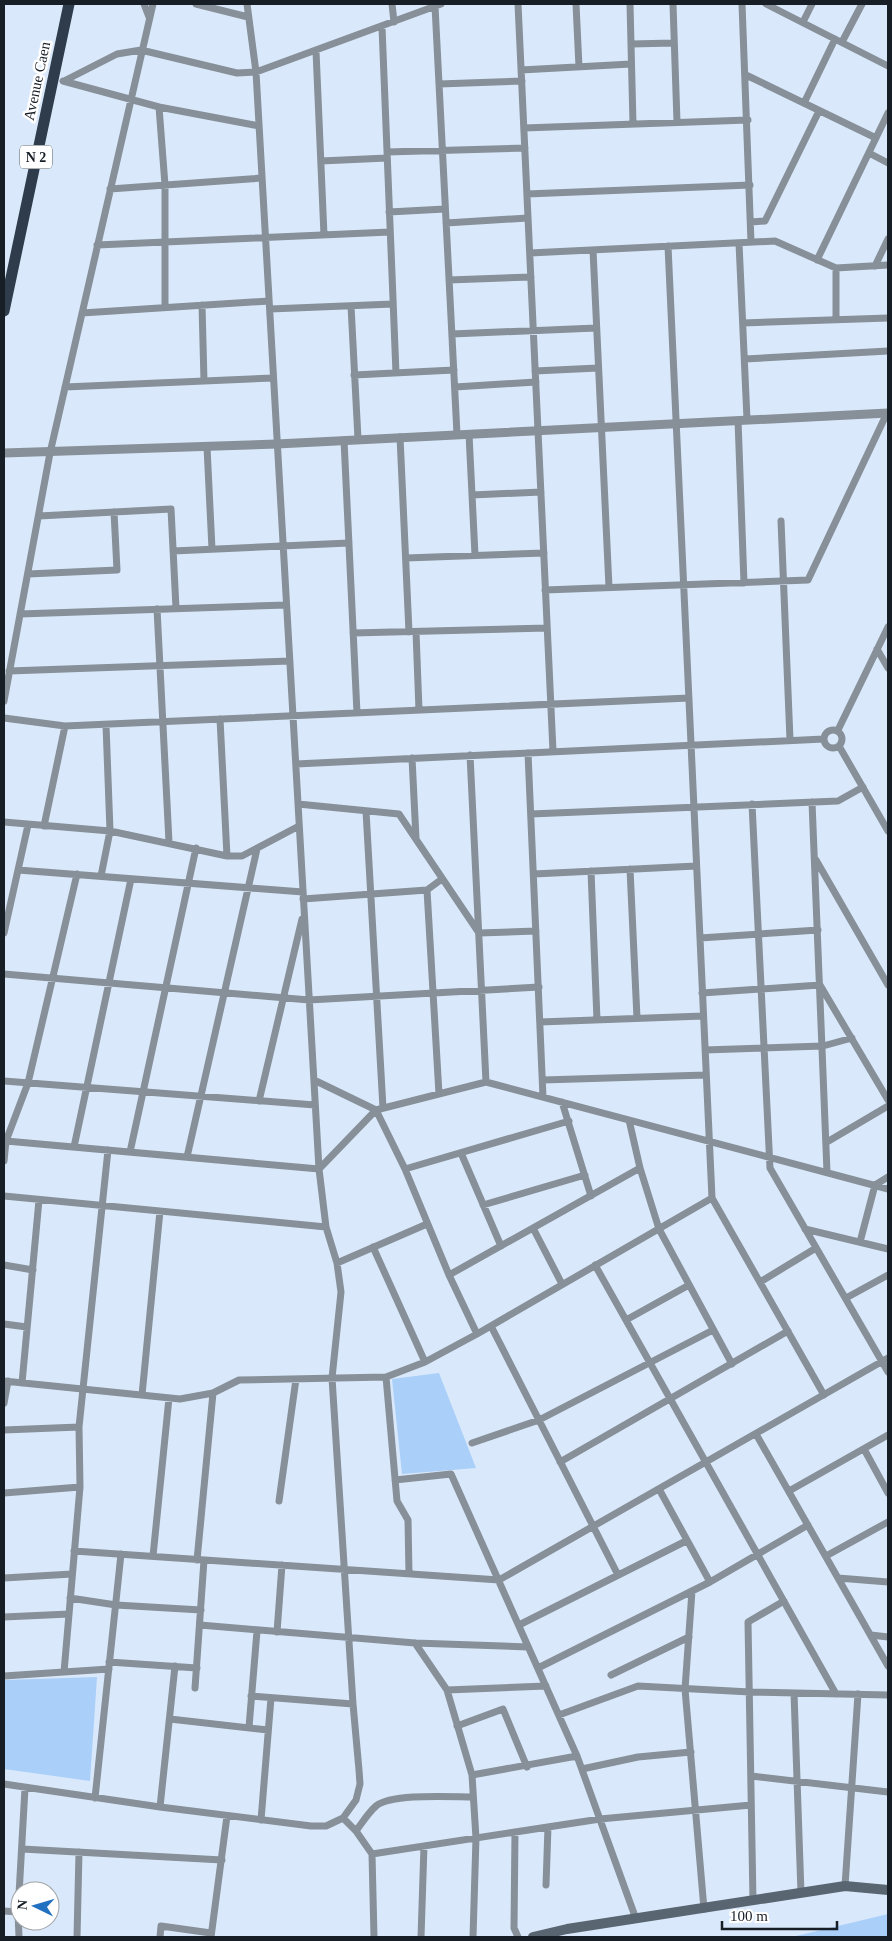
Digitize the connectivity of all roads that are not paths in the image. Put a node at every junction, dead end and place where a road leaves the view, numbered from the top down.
1 (68, 4) edge
2 (144, 4) edge
3 (153, 4) edge
4 (196, 4) edge
5 (247, 4) edge
6 (392, 4) edge
7 (518, 4) edge
8 (576, 4) edge
9 (630, 4) edge
10 (673, 4) edge
11 (742, 4) edge
12 (766, 4) edge
13 (812, 4) edge
14 (862, 4) edge
15 (438, 5) edge
16 (149, 17) junction
17 (248, 17) junction
18 (394, 22) junction
19 (803, 22) junction
20 (382, 27) junction
21 (839, 41) junction
22 (674, 42) junction
23 (631, 44) junction
24 (141, 50) junction
25 (316, 51) junction
26 (631, 64) junction
27 (579, 66) junction
28 (888, 66) edge
29 (521, 70) junction
30 (256, 72) junction
31 (746, 75) junction
32 (52, 78) junction
33 (64, 81) junction
34 (522, 81) junction
35 (439, 84) junction
36 (131, 99) junction
37 (804, 103) junction
38 (159, 107) junction
39 (819, 111) junction
40 (888, 113) edge
41 (748, 120) junction
42 (677, 122) junction
43 (633, 124) junction
44 (259, 126) junction
45 (524, 128) junction
46 (876, 138) junction
47 (525, 148) junction
48 (442, 151) junction
49 (869, 153) junction
50 (387, 155) junction
51 (321, 161) junction
52 (888, 163) edge
53 (262, 178) junction
54 (165, 185) junction
55 (750, 185) junction
56 (110, 189) junction
57 (527, 194) junction
58 (445, 209) junction
59 (389, 212) junction
60 (528, 218) junction
61 (751, 222) junction
62 (446, 223) junction
63 (390, 232) junction
64 (324, 235) junction
65 (265, 237) junction
66 (888, 239) edge
67 (164, 241) junction
68 (752, 242) junction
69 (739, 243) junction
70 (97, 245) junction
71 (668, 246) junction
72 (593, 250) junction
73 (530, 253) junction
74 (817, 260) junction
75 (888, 265) edge
76 (874, 266) junction
77 (836, 268) junction
78 (531, 277) junction
79 (449, 280) junction
80 (269, 301) junction
81 (393, 304) junction
82 (202, 305) junction
83 (351, 306) junction
84 (164, 307) junction
85 (270, 309) junction
86 (4, 311) edge
87 (82, 313) junction
88 (888, 318) edge
89 (836, 319) junction
90 (743, 323) junction
91 (596, 328) junction
92 (534, 330) junction
93 (452, 334) junction
94 (888, 351) edge
95 (745, 359) junction
96 (598, 368) junction
97 (454, 370) junction
98 (535, 371) junction
99 (396, 373) junction
100 (354, 375) junction
101 (273, 378) junction
102 (204, 380) junction
103 (536, 382) junction
104 (65, 387) junction
105 (455, 387) junction
106 (888, 413) edge
107 (743, 420) junction
108 (676, 423) junction
109 (601, 427) junction
110 (538, 430) junction
111 (457, 434) junction
112 (469, 434) junction
113 (400, 438) junction
114 (358, 439) junction
115 (344, 440) junction
116 (277, 444) junction
117 (207, 447) junction
118 (50, 453) junction
119 (4, 455) edge
120 (541, 492) junction
121 (472, 495) junction
122 (114, 512) junction
123 (39, 516) junction
124 (781, 522) dead end
125 (349, 543) junction
126 (283, 546) junction
127 (212, 549) junction
128 (173, 551) junction
129 (544, 553) junction
130 (474, 555) junction
131 (406, 558) junction
132 (28, 574) junction
133 (784, 581) junction
134 (744, 583) junction
135 (684, 585) junction
136 (609, 587) junction
137 (546, 590) junction
138 (286, 605) junction
139 (176, 608) junction
140 (157, 609) junction
141 (20, 614) junction
142 (888, 627) edge
143 (547, 628) junction
144 (413, 632) junction
145 (353, 633) junction
146 (886, 636) edge
147 (877, 649) junction
148 (290, 661) junction
149 (160, 666) junction
150 (888, 668) edge
151 (9, 671) junction
152 (689, 698) junction
153 (4, 701) edge
154 (551, 704) junction
155 (419, 710) junction
156 (357, 713) junction
157 (293, 716) junction
158 (4, 718) edge
159 (220, 719) junction
160 (163, 722) junction
161 (106, 725) junction
162 (66, 726) junction
163 (838, 730) junction
164 (824, 739) junction
165 (790, 740) junction
166 (691, 745) junction
167 (839, 746) junction
168 (553, 751) junction
169 (528, 753) junction
170 (470, 755) junction
171 (412, 758) junction
172 (296, 764) junction
173 (863, 787) junction
174 (812, 802) junction
175 (298, 804) junction
176 (752, 804) junction
177 (694, 807) junction
178 (366, 811) junction
179 (531, 814) junction
180 (4, 822) edge
181 (28, 825) junction
182 (44, 826) junction
183 (299, 826) junction
184 (110, 831) junction
185 (888, 831) edge
186 (416, 841) junction
187 (168, 842) junction
188 (196, 848) junction
189 (257, 849) junction
190 (227, 856) junction
191 (814, 858) junction
192 (696, 866) junction
193 (630, 869) junction
194 (18, 870) junction
195 (592, 871) junction
196 (77, 874) junction
197 (534, 874) junction
198 (101, 876) junction
199 (131, 879) junction
200 (442, 879) junction
201 (188, 883) junction
202 (248, 888) junction
203 (427, 890) junction
204 (371, 894) junction
205 (303, 896) junction
206 (304, 912) junction
207 (818, 930) junction
208 (536, 931) junction
209 (479, 933) junction
210 (4, 934) edge
211 (758, 934) junction
212 (700, 938) junction
213 (4, 974) edge
214 (886, 976) edge
215 (53, 978) junction
216 (109, 983) junction
217 (820, 984) junction
218 (888, 985) edge
219 (539, 987) junction
220 (165, 988) junction
221 (761, 989) junction
222 (481, 990) junction
223 (224, 993) junction
224 (433, 993) junction
225 (702, 993) junction
226 (376, 996) junction
227 (282, 998) junction
228 (309, 1000) junction
229 (703, 1016) junction
230 (637, 1018) junction
231 (597, 1020) junction
232 (540, 1022) junction
233 (852, 1038) junction
234 (823, 1046) junction
235 (764, 1048) junction
236 (705, 1050) junction
237 (706, 1075) junction
238 (314, 1080) junction
239 (543, 1080) junction
240 (4, 1081) edge
241 (486, 1082) junction
242 (28, 1083) junction
243 (87, 1088) junction
244 (143, 1092) junction
245 (439, 1094) junction
246 (201, 1097) junction
247 (543, 1097) junction
248 (888, 1100) edge
249 (259, 1101) junction
250 (562, 1102) junction
251 (315, 1105) junction
252 (888, 1106) edge
253 (379, 1109) junction
254 (629, 1120) junction
255 (569, 1122) junction
256 (709, 1140) junction
257 (6, 1141) junction
258 (827, 1142) junction
259 (74, 1147) junction
260 (108, 1150) junction
261 (130, 1152) junction
262 (461, 1153) junction
263 (187, 1157) junction
264 (769, 1157) junction
265 (4, 1161) edge
266 (640, 1168) junction
267 (319, 1169) junction
268 (405, 1169) junction
269 (827, 1172) junction
270 (585, 1175) junction
271 (888, 1177) edge
272 (875, 1185) junction
273 (888, 1189) edge
274 (4, 1196) edge
275 (591, 1196) junction
276 (712, 1198) junction
277 (39, 1200) junction
278 (483, 1205) junction
279 (102, 1206) junction
280 (160, 1211) junction
281 (427, 1224) junction
282 (326, 1227) junction
283 (533, 1228) junction
284 (658, 1229) junction
285 (805, 1229) junction
286 (860, 1242) junction
287 (501, 1246) junction
288 (373, 1247) junction
289 (816, 1248) junction
290 (888, 1249) edge
291 (337, 1263) junction
292 (4, 1265) edge
293 (596, 1265) junction
294 (33, 1270) junction
295 (449, 1275) junction
296 (888, 1275) edge
297 (760, 1282) junction
298 (562, 1284) junction
299 (689, 1285) junction
300 (846, 1298) junction
301 (626, 1320) junction
302 (4, 1324) edge
303 (491, 1326) junction
304 (27, 1327) junction
305 (713, 1330) junction
306 (788, 1331) junction
307 (477, 1334) junction
308 (885, 1360) edge
309 (425, 1362) junction
310 (650, 1362) junction
311 (732, 1364) junction
312 (888, 1372) edge
313 (386, 1377) junction
314 (296, 1378) junction
315 (332, 1378) junction
316 (6, 1381) edge
317 (22, 1382) junction
318 (83, 1389) junction
319 (214, 1393) junction
320 (142, 1395) junction
321 (824, 1395) junction
322 (169, 1398) junction
323 (671, 1399) junction
324 (4, 1403) edge
325 (539, 1420) junction
326 (79, 1427) junction
327 (4, 1430) edge
328 (756, 1434) junction
329 (888, 1435) edge
330 (472, 1443) dead end
331 (864, 1449) junction
332 (560, 1462) junction
333 (707, 1462) junction
334 (395, 1480) junction
335 (80, 1487) junction
336 (659, 1489) junction
337 (789, 1491) junction
338 (4, 1493) edge
339 (888, 1493) edge
340 (279, 1501) dead end
341 (888, 1522) edge
342 (808, 1525) junction
343 (593, 1527) junction
344 (686, 1541) junction
345 (74, 1551) junction
346 (121, 1554) junction
347 (759, 1555) junction
348 (153, 1556) junction
349 (826, 1556) junction
350 (200, 1560) junction
351 (282, 1565) junction
352 (346, 1570) junction
353 (72, 1574) junction
354 (409, 1574) junction
355 (618, 1575) junction
356 (4, 1578) edge
357 (838, 1578) junction
358 (499, 1580) junction
359 (710, 1582) junction
360 (888, 1582) edge
361 (692, 1592) junction
362 (70, 1598) junction
363 (784, 1601) junction
364 (116, 1606) junction
365 (201, 1610) junction
366 (69, 1614) junction
367 (4, 1617) edge
368 (200, 1625) junction
369 (519, 1626) junction
370 (257, 1631) junction
371 (277, 1632) junction
372 (871, 1635) junction
373 (348, 1636) junction
374 (888, 1637) edge
375 (689, 1638) junction
376 (415, 1643) junction
377 (528, 1647) junction
378 (109, 1665) junction
379 (175, 1666) junction
380 (888, 1666) edge
381 (197, 1668) junction
382 (538, 1668) junction
383 (64, 1672) junction
384 (611, 1675) dead end
385 (4, 1676) edge
386 (546, 1686) junction
387 (195, 1688) dead end
388 (686, 1689) junction
389 (447, 1690) junction
390 (750, 1692) junction
391 (794, 1693) junction
392 (836, 1694) junction
393 (858, 1694) junction
394 (888, 1695) edge
395 (251, 1696) junction
396 (271, 1698) junction
397 (353, 1704) junction
398 (559, 1715) junction
399 (170, 1719) junction
400 (457, 1726) junction
401 (249, 1728) junction
402 (268, 1730) junction
403 (691, 1752) junction
404 (577, 1756) junction
405 (527, 1767) junction
406 (582, 1769) junction
407 (472, 1775) junction
408 (751, 1776) junction
409 (797, 1782) junction
410 (4, 1784) edge
411 (26, 1788) junction
412 (852, 1788) junction
413 (888, 1792) edge
414 (474, 1797) junction
415 (95, 1798) junction
416 (751, 1805) junction
417 (160, 1807) junction
418 (696, 1809) junction
419 (228, 1816) junction
420 (343, 1818) junction
421 (600, 1819) junction
422 (261, 1820) junction
423 (548, 1826) junction
424 (356, 1831) junction
425 (515, 1832) junction
426 (476, 1838) junction
427 (424, 1846) junction
428 (22, 1849) junction
429 (79, 1852) junction
430 (372, 1854) junction
431 (222, 1860) junction
432 (20, 1881) edge
433 (546, 1885) dead end
434 (845, 1886) junction
435 (888, 1890) edge
436 (801, 1893) junction
437 (753, 1900) junction
438 (704, 1908) junction
439 (636, 1919) junction
440 (211, 1935) edge
441 (76, 1937) edge
442 (160, 1937) edge
443 (374, 1937) edge
444 (421, 1937) edge
445 (473, 1937) edge
446 (518, 1937) edge
447 (533, 1937) edge

1 - 32 highway, Avenue Caen / N 2
2 - 16 street
3 - 16 street
4 - 17 street
5 - 17 street
6 - 18 street
7 - 29 street
8 - 27 street
9 - 23 street
10 - 22 street
11 - 31 street
12 - 19 street
13 - 19 street
14 - 21 street
15 - 18 street
15 - 35 street
16 - 24 street
17 - 30 street
18 - 20 street
19 - 21 street
20 - 25 street
20 - 50 street
21 - 28 street
21 - 37 street
22 - 23 street
22 - 42 street
23 - 26 street
24 - 30 street
24 - 33 street
24 - 36 street
25 - 30 street
25 - 51 street
26 - 27 street
26 - 43 street
27 - 29 street
29 - 34 street
30 - 44 street
31 - 37 street
31 - 41 street
32 - 33 street
32 - 86 highway, Avenue Caen / N 2
33 - 36 street
34 - 35 street
34 - 45 street
35 - 48 street
36 - 38 street
36 - 56 street
37 - 39 street
38 - 44 street
38 - 54 street
39 - 46 street
39 - 61 street
40 - 46 street
41 - 42 street
41 - 55 street
42 - 43 street
43 - 45 street
44 - 53 street
45 - 47 street
46 - 49 street
47 - 48 street
47 - 57 street
48 - 50 street
48 - 58 street
49 - 52 street
49 - 74 street
50 - 51 street
50 - 59 street
51 - 64 street
53 - 54 street
53 - 65 street
54 - 56 street
54 - 67 street
55 - 57 street
55 - 61 street
56 - 70 street
57 - 60 street
58 - 59 street
58 - 62 street
59 - 63 street
60 - 62 street
60 - 73 street
61 - 68 street
62 - 79 street
63 - 64 street
63 - 81 street
64 - 65 street
65 - 67 street
65 - 80 street
66 - 76 street
67 - 70 street
67 - 84 street
68 - 69 street
68 - 74 street
69 - 71 street
69 - 90 street
70 - 87 street
71 - 72 street
71 - 108 street
72 - 73 street
72 - 91 street
73 - 78 street
74 - 77 street
75 - 76 street
76 - 77 street
77 - 89 street
78 - 79 street
78 - 92 street
79 - 93 street
80 - 82 street
80 - 85 street
81 - 83 street
81 - 99 street
82 - 84 street
82 - 102 street
83 - 85 street
83 - 100 street
84 - 87 street
85 - 101 street
87 - 104 street
88 - 89 street
89 - 90 street
90 - 95 street
91 - 92 street
91 - 96 street
92 - 93 street
92 - 98 street
93 - 97 street
94 - 95 street
95 - 107 street
96 - 98 street
96 - 109 street
97 - 99 street
97 - 105 street
98 - 103 street
99 - 100 street
100 - 114 street
101 - 102 street
101 - 116 street
102 - 104 street
103 - 105 street
103 - 110 street
104 - 118 street
105 - 111 street
106 - 107 street
106 - 133 street
107 - 108 street
107 - 134 street
108 - 109 street
108 - 135 street
109 - 110 street
109 - 136 street
110 - 112 street
110 - 120 street
111 - 112 street
111 - 113 street
112 - 121 street
113 - 114 street
113 - 131 street
114 - 115 street
115 - 116 street
115 - 125 street
116 - 117 street
116 - 126 street
117 - 118 street
117 - 127 street
118 - 119 street
118 - 123 street
120 - 121 street
120 - 129 street
121 - 130 street
122 - 123 street
122 - 128 street
122 - 132 street
123 - 132 street
124 - 133 street
125 - 126 street
125 - 145 street
126 - 127 street
126 - 138 street
127 - 128 street
128 - 139 street
129 - 130 street
129 - 137 street
130 - 131 street
131 - 144 street
132 - 141 street
133 - 134 street
133 - 165 street
134 - 135 street
135 - 136 street
135 - 152 street
136 - 137 street
137 - 143 street
138 - 139 street
138 - 148 street
139 - 140 street
140 - 141 street
140 - 149 street
141 - 151 street
142 - 146 street
143 - 144 street
143 - 154 street
144 - 145 street
144 - 155 street
145 - 156 street
146 - 147 street
147 - 150 street
147 - 163 street
148 - 149 street
148 - 157 street
149 - 151 street
149 - 160 street
151 - 153 street
152 - 154 street
152 - 166 street
154 - 155 street
154 - 168 street
155 - 156 street
156 - 157 street
157 - 159 street
157 - 172 street
158 - 162 street
159 - 160 street
159 - 190 street
160 - 161 street
160 - 187 street
161 - 162 street
161 - 184 street
162 - 182 street
163 - 164 street
163 - 167 street
164 - 165 street
164 - 167 street
165 - 166 street
166 - 168 street
166 - 177 street
167 - 173 street
168 - 169 street
169 - 170 street
169 - 179 street
170 - 171 street
170 - 209 street
171 - 172 street
171 - 186 street
172 - 175 street
173 - 174 street
173 - 185 street
174 - 176 street
174 - 191 street
175 - 178 street
175 - 183 street
176 - 177 street
176 - 211 street
177 - 179 street
177 - 192 street
178 - 186 street
178 - 204 street
179 - 197 street
180 - 181 street
181 - 182 street
181 - 194 street
182 - 184 street
183 - 189 street
183 - 205 street
184 - 187 street
184 - 198 street
186 - 200 street
187 - 188 street
188 - 190 street
188 - 201 street
189 - 190 street
189 - 202 street
191 - 207 street
191 - 214 street
192 - 193 street
192 - 212 street
193 - 195 street
193 - 230 street
194 - 196 street
194 - 210 street
195 - 197 street
195 - 231 street
196 - 198 street
196 - 215 street
197 - 208 street
198 - 199 street
199 - 201 street
199 - 216 street
200 - 203 street
200 - 209 street
201 - 202 street
201 - 220 street
202 - 205 street
202 - 223 street
203 - 204 street
203 - 224 street
204 - 205 street
204 - 226 street
205 - 206 street
206 - 227 street
206 - 228 street
207 - 211 street
207 - 217 street
208 - 209 street
208 - 219 street
209 - 222 street
211 - 212 street
211 - 221 street
212 - 225 street
213 - 215 street
214 - 218 street
215 - 216 street
215 - 242 street
216 - 220 street
216 - 243 street
217 - 221 street
217 - 233 street
217 - 234 street
219 - 222 street
219 - 232 street
220 - 223 street
220 - 244 street
221 - 225 street
221 - 235 street
222 - 224 street
222 - 241 street
223 - 227 street
223 - 246 street
224 - 226 street
224 - 245 street
225 - 229 street
226 - 228 street
226 - 253 street
227 - 228 street
227 - 249 street
228 - 238 street
229 - 230 street
229 - 236 street
230 - 231 street
231 - 232 street
232 - 239 street
233 - 234 street
233 - 248 street
234 - 235 street
234 - 258 street
235 - 236 street
235 - 264 street
236 - 237 street
237 - 239 street
237 - 256 street
238 - 251 street
238 - 253 street
239 - 247 street
240 - 242 street
241 - 245 street
241 - 247 street
242 - 243 street
242 - 257 street
243 - 244 street
243 - 259 street
244 - 246 street
244 - 261 street
245 - 253 street
246 - 249 street
246 - 263 street
247 - 250 street
249 - 251 street
250 - 254 street
250 - 255 street
251 - 267 street
252 - 258 street
253 - 267 street
253 - 268 street
254 - 256 street
254 - 266 street
255 - 262 street
255 - 270 street
256 - 264 street
256 - 276 street
257 - 259 street
257 - 265 street
258 - 269 street
259 - 260 street
260 - 261 street
260 - 279 street
261 - 263 street
262 - 268 street
262 - 278 street
263 - 267 street
264 - 269 street
264 - 285 street
266 - 275 street
266 - 284 street
267 - 282 street
268 - 281 street
269 - 272 street
270 - 275 street
270 - 278 street
271 - 272 street
272 - 273 street
272 - 286 street
274 - 277 street
275 - 283 street
276 - 284 street
276 - 297 street
277 - 279 street
277 - 294 street
278 - 287 street
279 - 280 street
279 - 318 street
280 - 282 street
280 - 320 street
281 - 288 street
281 - 295 street
282 - 291 street
283 - 287 street
283 - 298 street
284 - 293 street
284 - 299 street
285 - 286 street
285 - 289 street
286 - 290 street
287 - 295 street
288 - 291 street
288 - 309 street
289 - 297 street
289 - 300 street
291 - 315 street
292 - 294 street
293 - 298 street
293 - 301 street
294 - 304 street
295 - 307 street
296 - 300 street
297 - 306 street
298 - 303 street
299 - 301 street
299 - 305 street
300 - 308 street
301 - 310 street
302 - 304 street
303 - 307 street
303 - 325 street
304 - 317 street
305 - 310 street
305 - 311 street
306 - 311 street
306 - 321 street
307 - 309 street
308 - 312 street
308 - 321 street
309 - 313 street
310 - 323 street
310 - 325 street
311 - 323 street
313 - 315 street
313 - 334 street
314 - 315 street
314 - 319 street
314 - 340 street
315 - 352 street
316 - 317 street
316 - 324 street
317 - 318 street
318 - 320 street
318 - 326 street
319 - 322 street
319 - 350 street
320 - 322 street
321 - 328 street
322 - 348 street
323 - 332 street
323 - 333 street
325 - 330 street
325 - 332 street
326 - 327 street
326 - 335 street
328 - 333 street
328 - 337 street
329 - 331 street
331 - 337 street
331 - 339 street
332 - 343 street
333 - 336 street
333 - 347 street
334 - 354 street
334 - 358 street
335 - 338 street
335 - 345 street
336 - 343 street
336 - 344 street
337 - 342 street
341 - 349 street
342 - 347 street
342 - 349 street
343 - 355 street
343 - 358 street
344 - 355 street
344 - 359 street
345 - 346 street
345 - 353 street
346 - 348 street
346 - 364 street
347 - 359 street
347 - 363 street
348 - 350 street
349 - 357 street
350 - 351 street
350 - 365 street
351 - 352 street
351 - 371 street
352 - 354 street
352 - 373 street
353 - 356 street
353 - 362 street
354 - 358 street
355 - 369 street
357 - 360 street
357 - 372 street
358 - 369 street
359 - 361 street
361 - 375 street
361 - 382 street
362 - 364 street
362 - 366 street
363 - 390 street
363 - 392 street
364 - 365 street
364 - 378 street
365 - 368 street
366 - 367 street
366 - 383 street
368 - 370 street
368 - 381 street
369 - 377 street
370 - 371 street
370 - 395 street
371 - 373 street
372 - 374 street
372 - 380 street
373 - 376 street
373 - 397 street
375 - 384 street
375 - 388 street
376 - 377 street
376 - 389 street
377 - 382 street
378 - 379 street
378 - 383 street
378 - 415 street
379 - 381 street
379 - 399 street
381 - 387 street
382 - 386 street
383 - 385 street
386 - 389 street
386 - 398 street
388 - 390 street
388 - 398 street
388 - 403 street
389 - 400 street
390 - 391 street
390 - 408 street
391 - 392 street
391 - 409 street
392 - 393 street
393 - 394 street
393 - 412 street
395 - 396 street
395 - 401 street
396 - 397 street
396 - 402 street
397 - 420 street
398 - 404 street
399 - 401 street
399 - 417 street
400 - 405 street
400 - 407 street
401 - 402 street
402 - 422 street
403 - 406 street
403 - 418 street
404 - 405 street
404 - 406 street
405 - 407 street
406 - 421 street
407 - 414 street
408 - 409 street
408 - 416 street
409 - 412 street
409 - 436 street
410 - 411 street
411 - 415 street
411 - 428 street
412 - 413 street
412 - 434 street
414 - 424 street
414 - 426 street
415 - 417 street
416 - 418 street
416 - 437 street
417 - 419 street
418 - 421 street
418 - 438 street
419 - 422 street
419 - 431 street
420 - 422 street
420 - 424 street
421 - 423 street
421 - 439 street
423 - 425 street
423 - 433 street
424 - 430 street
425 - 426 street
425 - 446 street
426 - 427 street
426 - 445 street
427 - 430 street
427 - 444 street
428 - 429 street
428 - 432 street
429 - 431 street
429 - 441 street
430 - 443 street
431 - 440 street
434 - 435 main road
434 - 436 main road
436 - 437 main road
437 - 438 main road
438 - 439 main road
439 - 447 main road
440 - 442 street

